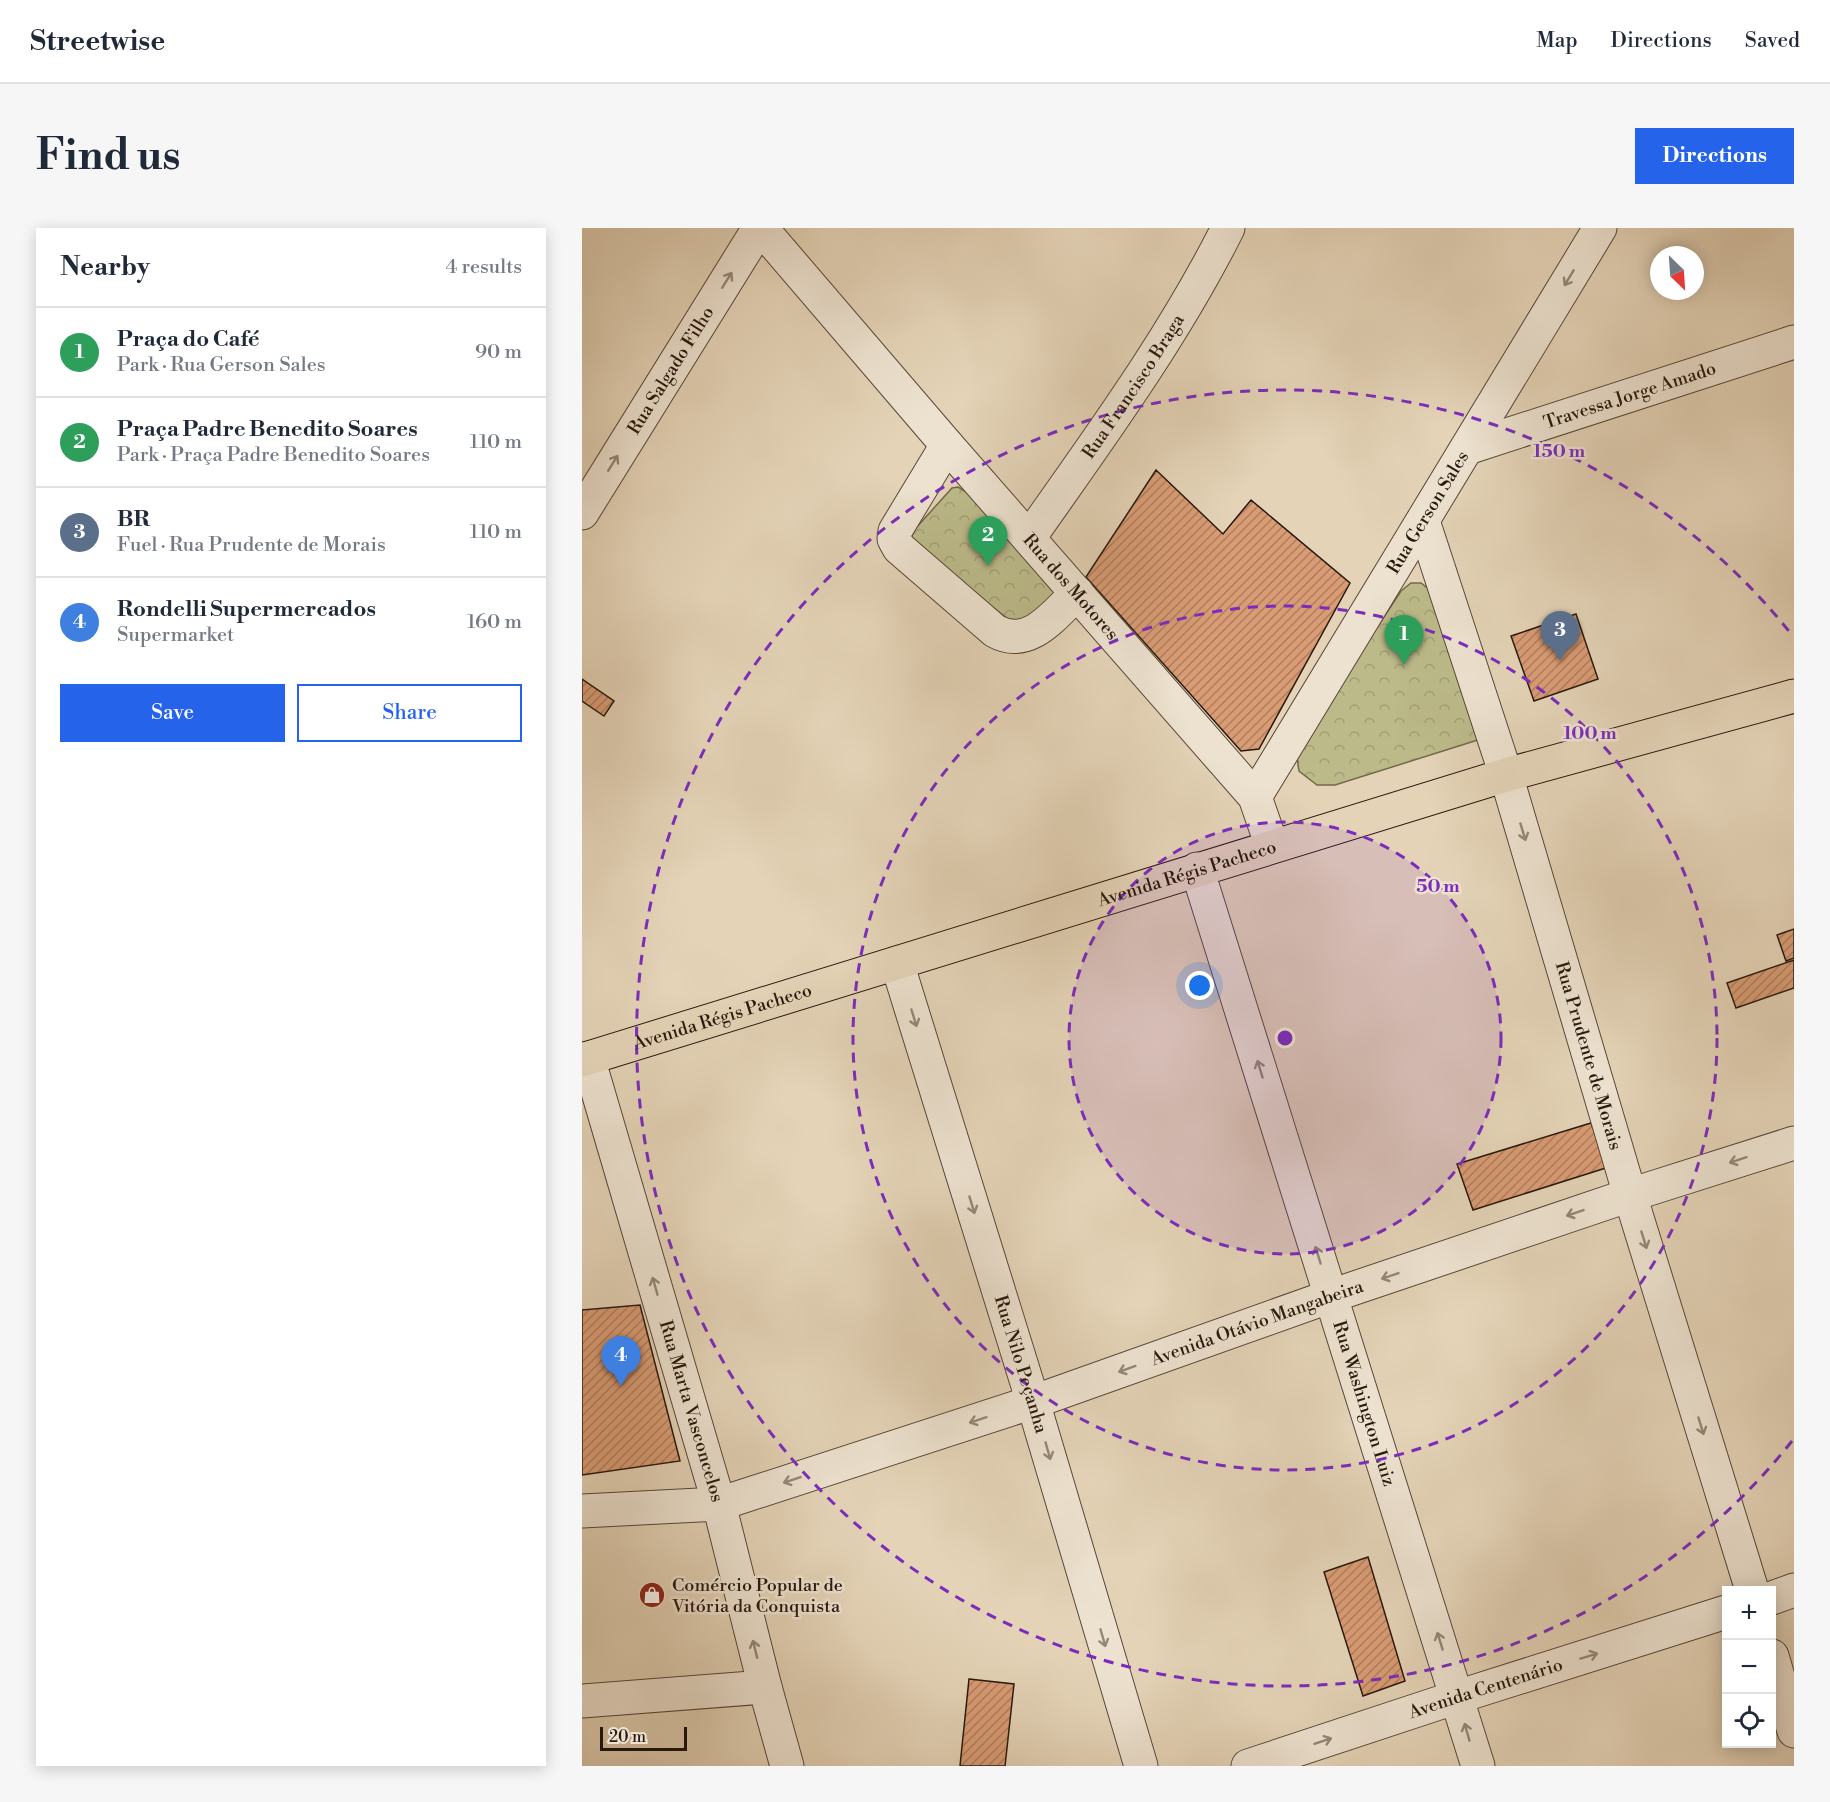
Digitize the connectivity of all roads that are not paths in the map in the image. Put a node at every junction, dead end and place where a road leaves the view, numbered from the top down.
1 (760, 228) edge
2 (1228, 228) edge
3 (1600, 228) edge
4 (1794, 342) edge
5 (947, 445) junction
6 (1467, 448) junction
7 (582, 513) edge
8 (1423, 521) junction
9 (1029, 538) junction
10 (1077, 593) junction
11 (1794, 696) edge
12 (1506, 776) junction
13 (1255, 797) junction
14 (1272, 846) junction
15 (1197, 869) junction
16 (897, 963) junction
17 (585, 1059) edge
18 (1794, 1143) edge
19 (1630, 1195) junction
20 (1331, 1296) junction
21 (1033, 1402) junction
22 (719, 1504) junction
23 (582, 1511) edge
24 (1751, 1586) edge
25 (1794, 1590) edge
26 (1776, 1597) edge
27 (1722, 1613) edge
28 (1776, 1670) edge
29 (765, 1687) junction
30 (1457, 1697) junction
31 (582, 1701) edge
32 (1794, 1731) edge
33 (787, 1766) edge
34 (1141, 1766) edge
35 (1248, 1766) edge
36 (1478, 1766) edge

1 - 5 street, Rua dos Motores
7 -> 1 street, Rua Salgado Filho
2 - 9 street, Rua Francisco Braga
3 -> 6 street, Rua Gerson Sales
4 - 6 street, Travessa Jorge Amado
5 - 9 street, Rua dos Motores
5 - 10 street
6 - 8 street, Rua Gerson Sales
8 - 12 street, Rua Prudente de Morais
8 - 13 street, Rua Gerson Sales
9 - 10 street, Rua dos Motores
10 - 13 street, Rua dos Motores
11 - 12 main road, Avenida Régis Pacheco
12 - 14 main road, Avenida Régis Pacheco
12 -> 19 street, Rua Prudente de Morais
13 - 14 street, Rua dos Motores
14 - 15 main road, Avenida Régis Pacheco
15 - 16 main road, Avenida Régis Pacheco
20 -> 15 street, Rua Washington Luiz
16 - 17 main road, Avenida Régis Pacheco
16 -> 21 street, Rua Nilo Peçanha
22 -> 17 street, Rua Marta Vasconcelos
18 -> 19 street, Avenida Otávio Mangabeira
19 -> 20 street, Avenida Otávio Mangabeira
19 -> 24 street, Rua Prudente de Morais
20 -> 21 street, Avenida Otávio Mangabeira
30 -> 20 street, Rua Washington Luiz
21 -> 22 street, Avenida Otávio Mangabeira
21 -> 34 street, Rua Nilo Peçanha
22 - 23 street, Avenida Otávio Mangabeira
29 -> 22 street, Rua Marta Vasconcelos
25 - 26 street
30 -> 27 street, Avenida Centenário
28 - 32 street
29 - 31 street
29 - 33 street, Rua Marta Vasconcelos
35 -> 30 street, Avenida Centenário
36 -> 30 street, Rua Washington Luiz

